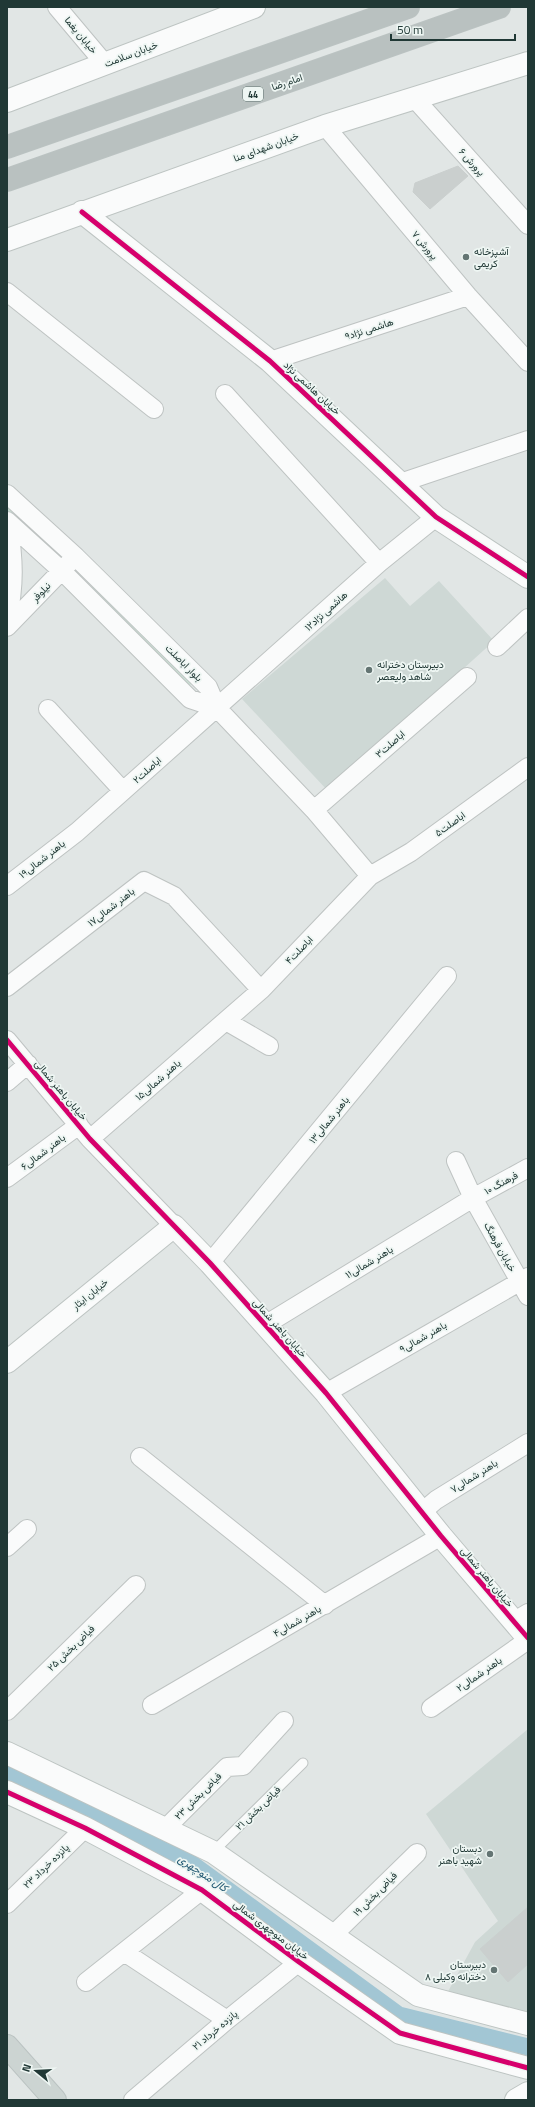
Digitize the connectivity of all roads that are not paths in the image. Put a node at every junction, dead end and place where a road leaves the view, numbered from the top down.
1 (57, 7) edge
2 (254, 7) edge
3 (408, 7) edge
4 (499, 7) edge
5 (528, 63) edge
6 (105, 64) junction
7 (415, 99) junction
8 (7, 101) edge
9 (325, 126) junction
10 (7, 147) edge
11 (7, 180) edge
12 (82, 212) junction
13 (528, 225) edge
14 (7, 240) edge
15 (7, 292) edge
16 (468, 296) junction
17 (270, 361) junction
18 (528, 362) edge
19 (225, 394) dead end
20 (154, 409) dead end
21 (528, 440) edge
22 (400, 483) junction
23 (7, 494) edge
24 (436, 517) junction
25 (8, 522) edge
26 (76, 557) junction
27 (379, 563) junction
28 (525, 570) edge
29 (62, 571) junction
30 (528, 618) edge
31 (7, 622) edge
32 (7, 627) edge
33 (497, 647) dead end
34 (467, 677) dead end
35 (217, 708) junction
36 (48, 709) dead end
37 (528, 767) edge
38 (123, 791) junction
39 (314, 810) junction
40 (77, 832) joint
41 (370, 876) junction
42 (8, 883) edge
43 (447, 976) dead end
44 (7, 987) edge
45 (261, 990) junction
46 (226, 1021) junction
47 (7, 1040) edge
48 (269, 1046) dead end
49 (28, 1064) junction
50 (7, 1082) edge
51 (79, 1125) junction
52 (90, 1139) junction
53 (456, 1160) dead end
54 (528, 1168) edge
55 (7, 1178) edge
56 (474, 1198) junction
57 (174, 1226) junction
58 (210, 1263) junction
59 (525, 1285) edge
60 (265, 1325) junction
61 (7, 1362) edge
62 (326, 1393) junction
63 (528, 1443) edge
64 (140, 1457) dead end
65 (422, 1512) junction
66 (27, 1529) dead end
67 (441, 1536) junction
68 (7, 1547) edge
69 (136, 1585) dead end
70 (325, 1605) junction
71 (521, 1618) edge
72 (528, 1639) edge
73 (152, 1705) dead end
74 (431, 1708) dead end
75 (7, 1711) edge
76 (284, 1721) dead end
77 (7, 1753) edge
78 (303, 1763) dead end
79 (7, 1792) edge
80 (85, 1828) junction
81 (165, 1829) junction
82 (212, 1852) junction
83 (417, 1853) dead end
84 (202, 1890) junction
85 (7, 1904) edge
86 (333, 1935) junction
87 (124, 1952) junction
88 (299, 1962) junction
89 (86, 1982) dead end
90 (227, 2020) junction
91 (528, 2024) edge
92 (7, 2046) edge
93 (528, 2068) edge
94 (528, 2093) edge
95 (55, 2100) edge
96 (133, 2100) edge
97 (516, 2100) edge

1 - 6 street, خیابان یغما
2 - 6 street, خیابان سلامت
3 - 10 highway
4 - 11 highway, امام رضا / 44
5 - 7 street, خیابان شهدای منا
6 - 8 street, خیابان سلامت
7 - 9 street, خیابان شهدای منا
7 - 13 street, پرورش ۶
9 - 12 street, خیابان شهدای منا
9 - 16 street, پرورش ۷
12 - 14 street, خیابان شهدای منا
12 - 17 street, خیابان هاشمی نژاد
15 - 20 street
16 - 17 street, هاشمی نژاد۹
16 - 18 street, پرورش ۷
17 - 22 street, خیابان هاشمی نژاد
19 - 27 street
21 - 22 street
22 - 24 street, خیابان هاشمی نژاد
23 - 26 street, بلوار اباصلت
24 - 27 street, هاشمی نژاد۱۲
24 - 28 street, خیابان هاشمی نژاد
25 - 29 street
25 - 31 street
26 - 29 street, نیلوفر
26 - 35 street, بلوار اباصلت
27 - 35 street, هاشمی نژاد۱۲
29 - 32 street, نیلوفر
29 - 35 street
30 - 33 street
34 - 39 street, اباصلت۳
35 - 38 street, اباصلت۲
35 - 39 street
36 - 38 street
37 - 41 street, اباصلت۵
38 - 40 street, اباصلت۲
39 - 41 street
40 - 42 street, باهنر شمالی۱۹
41 - 45 street, اباصلت۴
43 - 58 street, باهنر شمالی۱۳
44 - 45 street, باهنر شمالی۱۷
45 - 46 street, اباصلت۴
46 - 48 street
46 - 52 street, باهنر شمالی۱۵
47 - 49 street, خیابان باهنر شمالی
49 - 50 street
49 - 51 street, خیابان باهنر شمالی
51 - 52 street, خیابان باهنر شمالی
51 - 55 street, باهنر شمالی۶
52 - 57 street, خیابان باهنر شمالی
53 - 56 street, خیابان فرهنگ
54 - 56 street, فرهنگ ۱۰
56 - 59 street, خیابان فرهنگ
56 - 60 street, باهنر شمالی۱۱
57 - 58 street, خیابان باهنر شمالی
57 - 61 street, خیابان ایثار
58 - 60 street, خیابان باهنر شمالی
59 - 62 street, باهنر شمالی۹
60 - 62 street, خیابان باهنر شمالی
62 - 65 street, خیابان باهنر شمالی
63 - 65 street, باهنر شمالی۷
64 - 70 street
65 - 67 street, خیابان باهنر شمالی
66 - 68 street
67 - 70 street, باهنر شمالی۴
67 - 71 street, خیابان باهنر شمالی
69 - 75 street, فیاض بخش ۲۵
70 - 73 street, باهنر شمالی۴
71 - 72 street, خیابان باهنر شمالی
72 - 74 street, باهنر شمالی۲
76 - 81 street, فیاض بخش ۲۳
77 - 81 street
78 - 82 lane, فیاض بخش ۲۱
79 - 80 street, خیابان منوچهری شمالی
80 - 84 street, خیابان منوچهری شمالی
80 - 85 street, پانزده خرداد ۲۳
81 - 82 street
82 - 86 street
83 - 86 street, فیاض بخش ۱۹
84 - 87 street
84 - 88 street, خیابان منوچهری شمالی
86 - 91 street
87 - 89 street
87 - 90 street
88 - 90 street, پانزده خرداد ۲۱
88 - 93 street, خیابان منوچهری شمالی
90 - 96 street, پانزده خرداد ۲۱
92 - 95 main road
94 - 97 street

